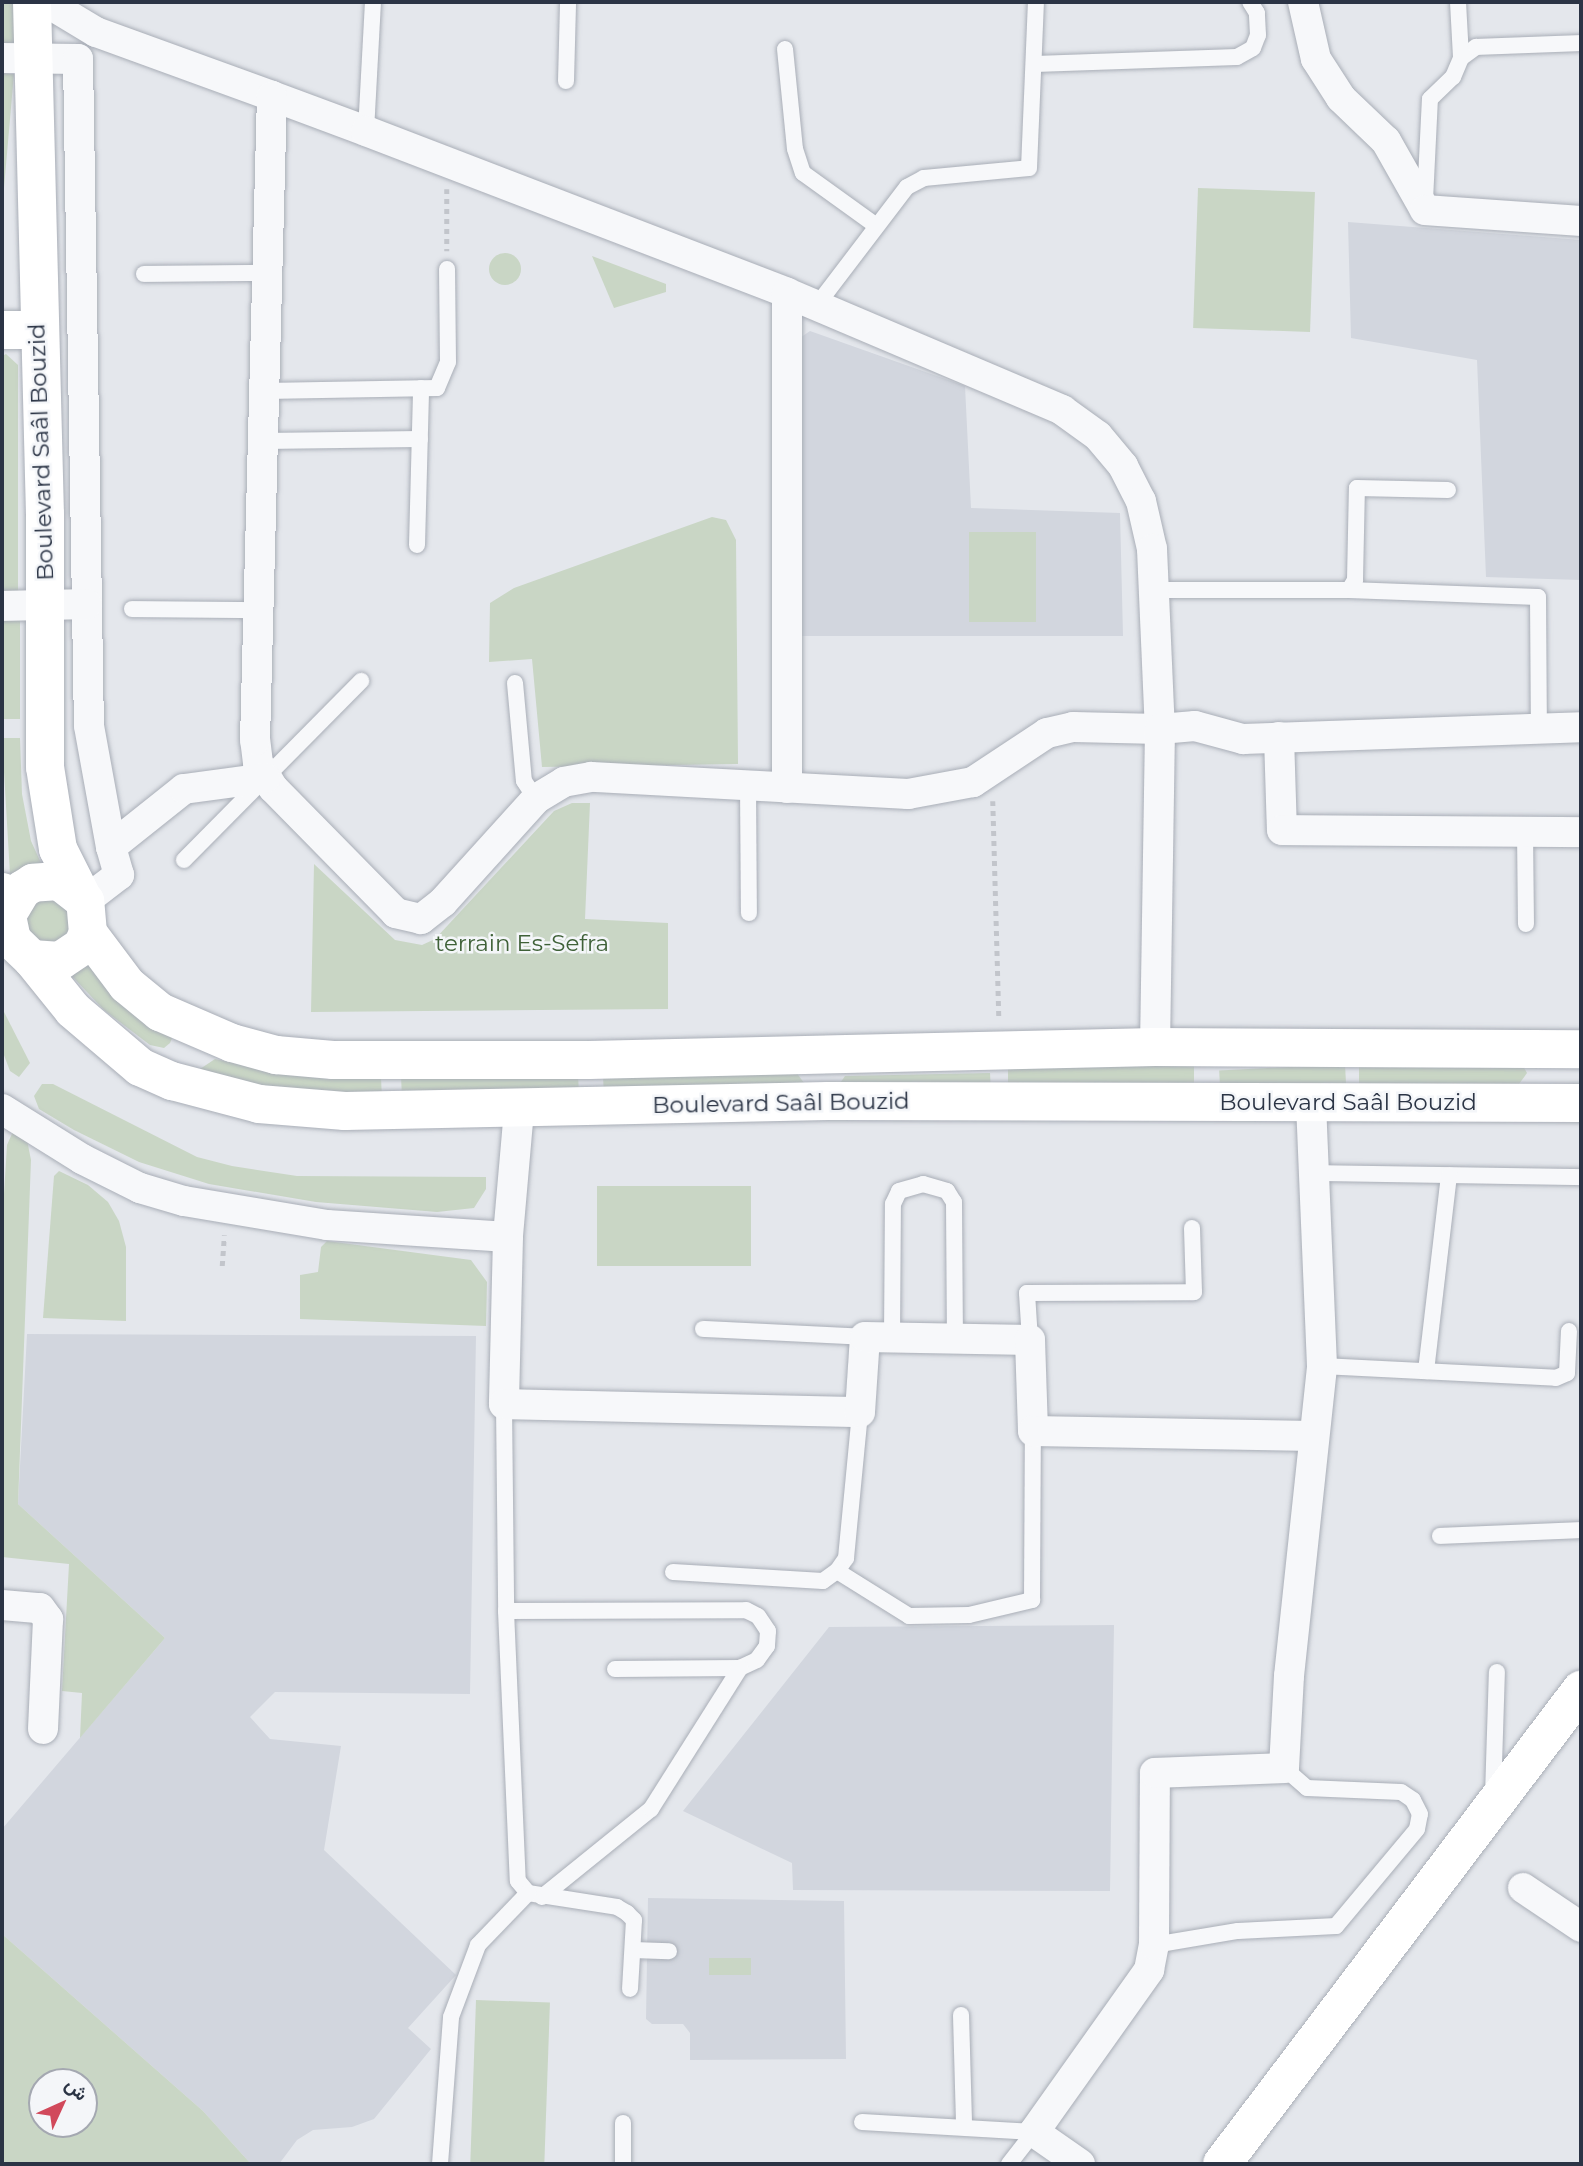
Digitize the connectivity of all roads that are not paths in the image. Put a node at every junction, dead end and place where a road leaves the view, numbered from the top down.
1 (32, 2) edge
2 (46, 2) edge
3 (373, 2) edge
4 (568, 2) edge
5 (1037, 2) edge
6 (1250, 2) edge
7 (1303, 2) edge
8 (1458, 2) edge
9 (96, 32) junction
10 (1581, 43) edge
11 (785, 49) dead end
12 (22, 56) edge
13 (1461, 58) junction
14 (1035, 64) junction
15 (566, 81) dead end
16 (272, 96) junction
17 (366, 131) junction
18 (1425, 209) junction
19 (1581, 221) edge
20 (875, 225) junction
21 (447, 269) road end
22 (268, 273) junction
23 (144, 274) dead end
24 (787, 293) junction
25 (817, 306) junction
26 (19, 330) edge
27 (421, 388) junction
28 (265, 391) junction
29 (420, 439) junction
30 (263, 441) junction
31 (1448, 490) dead end
32 (417, 545) dead end
33 (1154, 590) junction
34 (1349, 590) junction
35 (46, 603) junction
36 (87, 604) junction
37 (2, 606) edge
38 (132, 609) dead end
39 (258, 610) junction
40 (361, 681) dead end
41 (515, 683) dead end
42 (1539, 727) junction
43 (1581, 727) edge
44 (1160, 729) junction
45 (1279, 737) junction
46 (265, 778) junction
47 (748, 784) junction
48 (787, 788) junction
49 (536, 799) junction
50 (1525, 831) junction
51 (1581, 832) edge
52 (111, 847) junction
53 (184, 860) dead end
54 (4, 907) edge
55 (85, 909) junction
56 (749, 914) dead end
57 (1526, 924) dead end
58 (18, 956) edge
59 (197, 1030) junction
60 (1155, 1047) junction
61 (1581, 1049) edge
62 (1543, 1050) junction
63 (826, 1055) junction
64 (172, 1081) junction
65 (828, 1101) junction
66 (1311, 1101) junction
67 (1542, 1103) junction
68 (1581, 1103) edge
69 (2, 1109) edge
70 (519, 1110) junction
71 (1315, 1173) junction
72 (1448, 1175) junction
73 (1581, 1177) edge
74 (1192, 1227) dead end
75 (508, 1237) junction
76 (704, 1329) dead end
77 (1569, 1331) dead end
78 (878, 1338) junction
79 (955, 1339) junction
80 (1030, 1340) junction
81 (1322, 1366) junction
82 (1426, 1371) junction
83 (504, 1404) junction
84 (860, 1412) junction
85 (1034, 1431) junction
86 (1312, 1436) junction
87 (1581, 1530) edge
88 (1440, 1536) dead end
89 (837, 1571) junction
90 (673, 1572) dead end
91 (2, 1605) edge
92 (506, 1611) junction
93 (740, 1668) junction
94 (614, 1669) dead end
95 (1497, 1672) dead end
96 (1581, 1690) edge
97 (43, 1729) dead end
98 (1284, 1768) junction
99 (1492, 1807) junction
100 (1523, 1888) dead end
101 (535, 1895) junction
102 (1581, 1927) edge
103 (1154, 1945) junction
104 (633, 1950) junction
105 (669, 1951) dead end
106 (631, 1989) dead end
107 (961, 2015) dead end
108 (862, 2122) dead end
109 (623, 2123) dead end
110 (964, 2125) junction
111 (1034, 2132) junction
112 (440, 2164) edge
113 (623, 2164) edge
114 (1009, 2164) edge
115 (1080, 2164) edge
116 (1222, 2164) edge

1 - 12 main road, Boulevard Saâl Bouzid
2 - 9 street
3 - 17 lane
4 - 15 lane
5 - 14 lane
6 - 14 lane
7 - 18 street
8 - 13 lane
9 - 12 street
9 - 16 street
10 - 13 lane
11 - 20 lane
12 - 26 main road, Boulevard Saâl Bouzid
12 - 36 street
13 - 18 lane
14 - 20 lane
16 - 17 street
16 - 22 street
17 - 24 street
18 - 19 street
20 - 25 lane
21 - 27 lane
22 - 23 lane
22 - 28 street
24 - 25 street
24 - 48 street
25 - 33 street
26 - 35 main road, Boulevard Saâl Bouzid
27 - 28 lane
27 - 29 lane
28 - 30 street
29 - 30 lane
29 - 32 lane
30 - 39 street
31 - 34 lane
33 - 34 lane
33 - 44 street
34 - 42 lane
35 - 36 street
35 - 37 street
35 - 55 main road, Boulevard Saâl Bouzid
36 - 52 street
38 - 39 lane
39 - 46 street
40 - 46 lane
41 - 49 lane
42 - 43 street
42 - 45 street
44 - 45 street
44 - 48 street
44 - 60 street
45 - 50 street
46 - 49 street
46 - 52 street
46 - 53 lane
47 - 48 street
47 - 49 street
47 - 56 lane
50 - 51 street
50 - 57 lane
52 - 55 street
54 - 55 main road, Boulevard Saâl Bouzid
54 - 58 main road, Boulevard Saâl Bouzid
55 - 58 main road
55 - 59 main road, Boulevard Saâl Bouzid
58 - 64 main road, Boulevard Saâl Bouzid
59 - 63 main road, Boulevard Saâl Bouzid
59 - 64 main road
60 - 62 main road, Boulevard Saâl Bouzid
60 - 63 main road, Boulevard Saâl Bouzid
61 - 62 main road, Boulevard Saâl Bouzid
62 - 67 main road
63 - 65 main road
64 - 70 main road, Boulevard Saâl Bouzid
65 - 66 main road, Boulevard Saâl Bouzid
65 - 70 main road, Boulevard Saâl Bouzid
66 - 67 main road, Boulevard Saâl Bouzid
66 - 71 street
67 - 68 main road, Boulevard Saâl Bouzid
69 - 75 street
70 - 75 street
71 - 72 lane
71 - 81 street
72 - 73 lane
72 - 82 lane
74 - 80 lane
75 - 83 street
76 - 78 lane
77 - 82 lane
78 - 79 street
78 - 79 lane
78 - 84 street
79 - 80 street
80 - 85 street
81 - 82 lane
81 - 86 street
83 - 84 street
83 - 92 lane
84 - 89 lane
85 - 86 street
85 - 89 lane
86 - 98 street
87 - 88 lane
89 - 90 lane
91 - 97 street
92 - 93 lane
92 - 101 lane
93 - 94 lane
93 - 101 lane
95 - 99 lane
96 - 99 main road
98 - 103 street
98 - 103 lane
99 - 116 main road
100 - 102 street
101 - 104 lane
101 - 112 lane
103 - 111 street
104 - 105 lane
104 - 106 lane
107 - 110 lane
108 - 110 lane
109 - 113 lane
110 - 111 lane
111 - 114 lane
111 - 115 street

